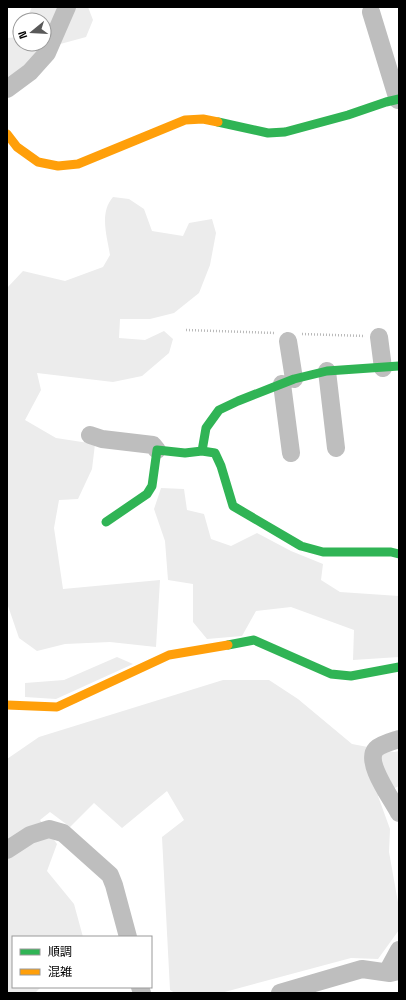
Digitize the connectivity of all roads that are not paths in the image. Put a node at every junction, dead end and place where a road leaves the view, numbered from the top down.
1 (67, 7) edge
2 (371, 12) dead end
3 (7, 89) edge
4 (399, 100) edge
5 (7, 134) edge
6 (379, 337) dead end
7 (288, 341) dead end
8 (391, 367) edge
9 (327, 371) junction
10 (288, 381) junction
11 (90, 435) dead end
12 (336, 448) dead end
13 (157, 450) junction
14 (202, 451) junction
15 (292, 453) dead end
16 (106, 522) dead end
17 (399, 554) edge
18 (399, 667) edge
19 (7, 705) edge
20 (399, 739) edge
21 (399, 813) edge
22 (7, 850) edge
23 (128, 936) edge
24 (399, 950) edge
25 (393, 972) edge
26 (297, 991) edge
27 (280, 993) edge

1 - 3 street
2 - 4 street
4 - 5 street
6 - 8 street
7 - 10 street
8 - 9 street
9 - 10 street
9 - 12 street
10 - 14 street
10 - 15 street
11 - 13 street
13 - 14 street
13 - 16 street
14 - 17 street
18 - 19 street
20 - 21 street
22 - 23 street
24 - 25 street
25 - 26 street
26 - 27 street

